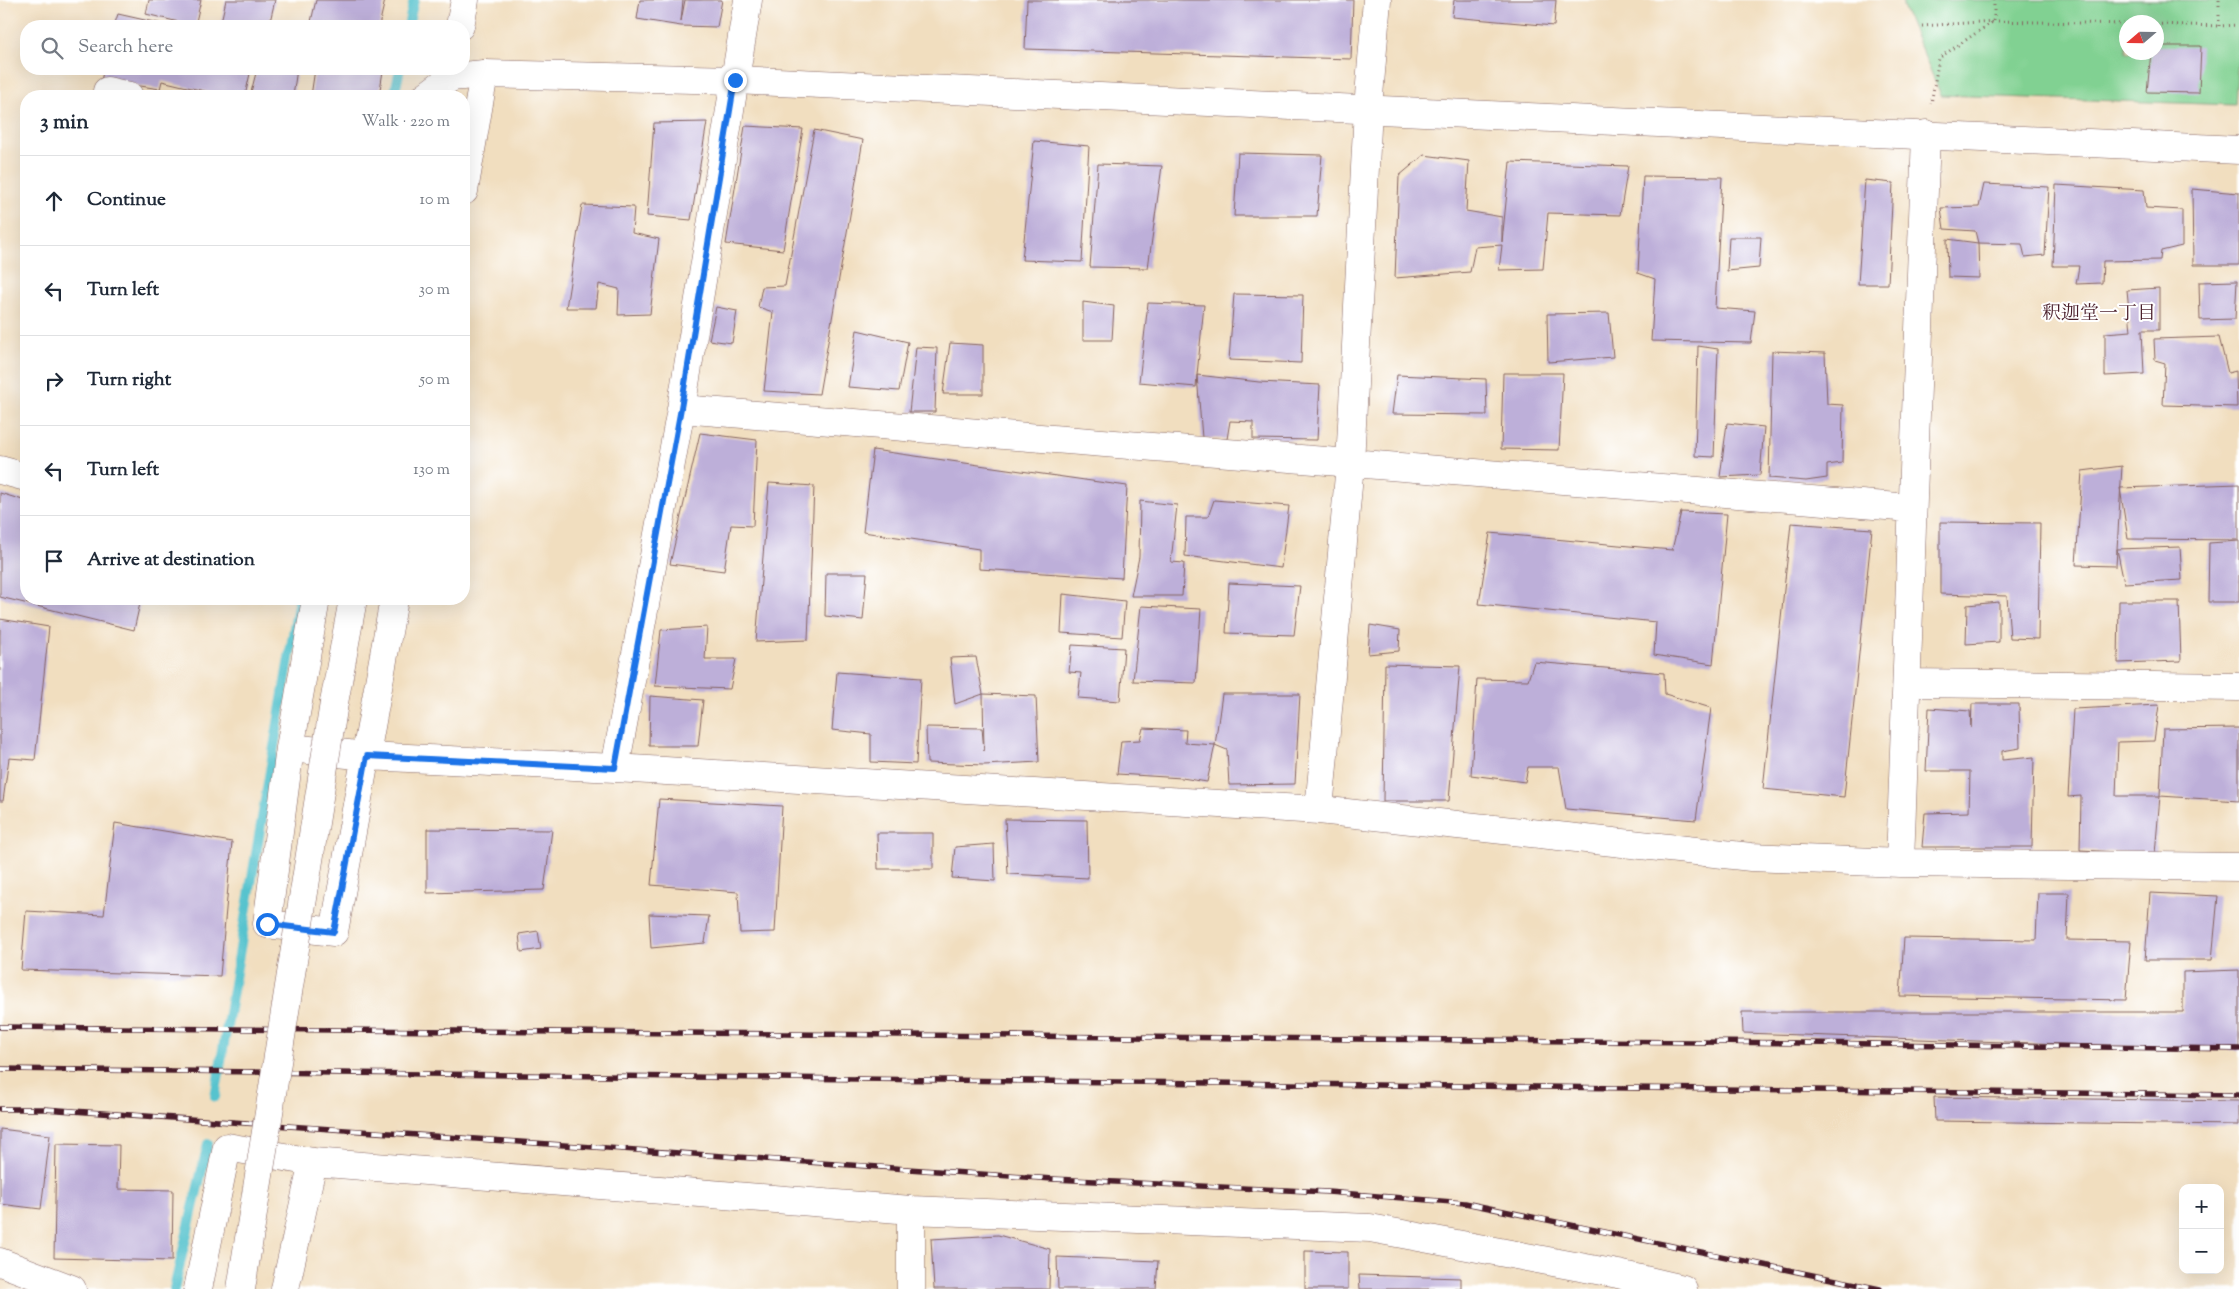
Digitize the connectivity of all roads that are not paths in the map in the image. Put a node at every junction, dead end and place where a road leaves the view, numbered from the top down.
1 (465, 0) edge
2 (748, 0) edge
3 (1377, 0) edge
4 (461, 20) edge
5 (484, 74) junction
6 (735, 80) junction
7 (450, 81) edge
8 (436, 90) edge
9 (1368, 108) junction
10 (1926, 134) junction
11 (2239, 150) edge
12 (470, 156) edge
13 (681, 408) junction
14 (1350, 464) junction
15 (0, 470) edge
16 (20, 475) edge
17 (1912, 508) junction
18 (315, 605) edge
19 (352, 605) edge
20 (393, 605) edge
21 (1908, 683) junction
22 (2239, 687) edge
23 (290, 748) junction
24 (367, 756) junction
25 (615, 768) junction
26 (1319, 810) junction
27 (1900, 863) junction
28 (2239, 867) edge
29 (313, 1162) junction
30 (911, 1210) junction
31 (0, 1262) edge
32 (1618, 1282) edge
33 (72, 1289) edge
34 (198, 1289) edge
35 (242, 1289) edge
36 (285, 1289) edge
37 (911, 1289) edge
38 (1683, 1289) edge

1 - 4 street
2 - 6 street
3 - 9 street
5 - 6 street
5 - 7 street
5 - 12 street
6 - 9 street
6 - 13 street
7 - 8 street
9 - 10 street
9 - 14 street
10 - 11 street
10 - 17 street
13 - 14 street
13 - 25 street
14 - 17 street
14 - 26 street
15 - 16 street
17 - 21 street
18 - 23 street
19 - 35 street, bridge
20 - 24 street
21 - 22 street
21 - 27 street
23 - 24 street
23 - 24 street
24 - 25 street
25 - 26 street
26 - 27 street
27 - 28 street
29 - 30 street
29 - 34 street
29 - 36 street
30 - 32 street
30 - 37 street
31 - 33 street
32 - 38 street

